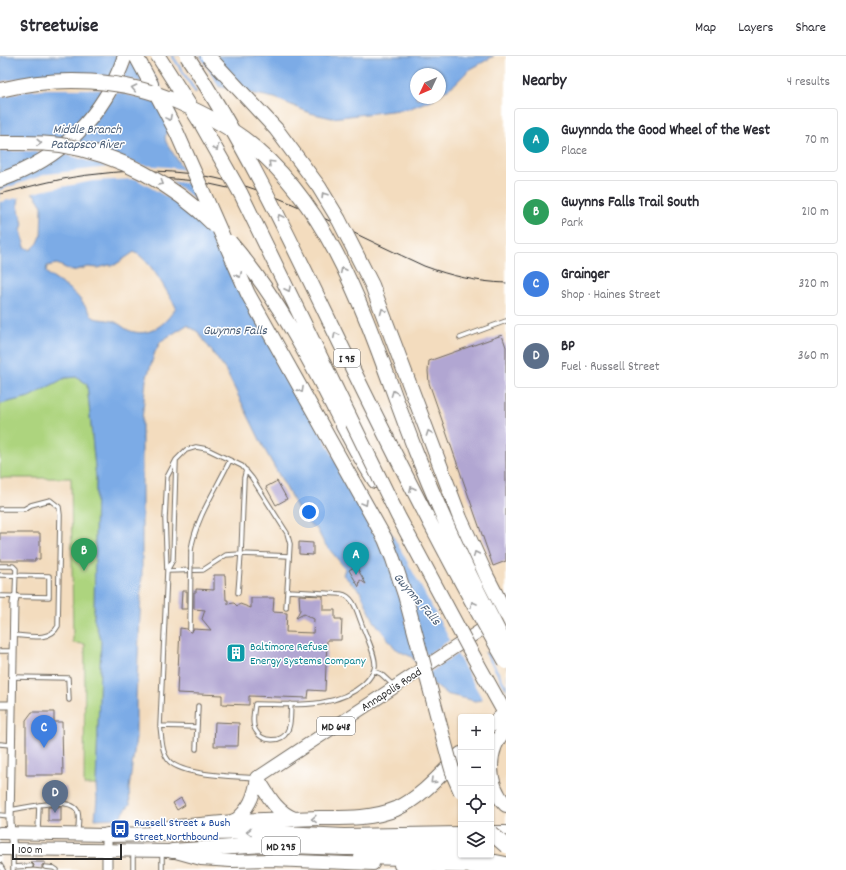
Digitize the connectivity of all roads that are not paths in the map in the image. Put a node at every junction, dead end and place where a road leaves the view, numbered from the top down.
1 (125, 56) edge
2 (136, 56) edge
3 (158, 56) edge
4 (187, 56) edge
5 (208, 56) edge
6 (0, 90) edge
7 (0, 143) edge
8 (0, 180) edge
9 (506, 322) edge
10 (460, 338) dead end
11 (176, 460) junction
12 (230, 460) junction
13 (246, 470) junction
14 (0, 509) edge
15 (398, 516) junction
16 (241, 554) junction
17 (289, 556) junction
18 (0, 566) edge
19 (167, 571) junction
20 (0, 575) edge
21 (16, 575) junction
22 (288, 591) junction
23 (238, 593) dead end
24 (0, 596) edge
25 (15, 597) junction
26 (286, 608) dead end
27 (506, 613) edge
28 (190, 629) dead end
29 (13, 635) junction
30 (506, 646) edge
31 (0, 651) edge
32 (13, 651) junction
33 (506, 662) edge
34 (374, 671) junction
35 (12, 677) junction
36 (395, 687) junction
37 (69, 700) dead end
38 (291, 704) junction
39 (0, 705) edge
40 (12, 705) junction
41 (198, 706) dead end
42 (506, 714) edge
43 (494, 723) edge
44 (160, 726) junction
45 (197, 727) junction
46 (506, 729) edge
47 (0, 744) edge
48 (11, 745) junction
49 (196, 749) dead end
50 (458, 757) edge
51 (257, 778) junction
52 (458, 786) edge
53 (503, 802) edge
54 (39, 805) junction
55 (10, 813) junction
56 (0, 816) edge
57 (294, 819) junction
58 (234, 821) junction
59 (5, 833) edge
60 (494, 833) edge
61 (506, 833) edge
62 (37, 834) junction
63 (78, 835) junction
64 (107, 835) junction
65 (458, 835) edge
66 (494, 836) edge
67 (458, 846) edge
68 (494, 846) edge
69 (506, 846) edge
70 (0, 849) edge
71 (13, 849) junction
72 (107, 851) junction
73 (132, 851) junction
74 (167, 851) junction
75 (345, 854) junction
76 (506, 864) edge
77 (0, 865) edge
78 (31, 866) dead end
79 (45, 867) dead end
80 (13, 868) edge
81 (476, 868) edge
82 (3, 870) edge
83 (57, 870) edge
84 (107, 870) edge
85 (133, 870) edge
86 (162, 870) edge
87 (500, 870) edge

1 - 8 highway, bridge
2 -> 52 highway, bridge
3 -> 15 highway, I 95, bridge
33 -> 4 highway, I 95, bridge
27 -> 5 highway, bridge
30 -> 6 highway, bridge
7 -> 15 highway, bridge
9 - 10 lane
11 - 12 lane
11 - 19 lane
11 - 19 lane
12 - 13 lane
12 - 28 lane, bridge
13 - 16 lane
13 - 17 lane
14 - 29 lane
15 - 42 highway, I 95, bridge
16 - 17 lane
16 - 19 lane
16 - 23 lane
17 - 22 lane
18 - 21 lane
19 - 44 lane
20 - 21 lane
21 - 25 lane
21 - 25 lane
22 - 26 lane
22 - 34 lane
24 - 25 lane
25 - 29 street
27 - 36 main road, Annapolis Road / MD 648, bridge
29 - 32 street
31 - 32 lane
32 - 35 street
34 - 36 lane
34 - 38 lane
35 - 37 lane
35 - 40 street
36 - 51 main road, Annapolis Road / MD 648
38 - 38 lane
39 - 40 street
40 - 48 street
41 - 45 lane
42 - 43 highway
44 - 45 lane
44 - 51 lane
45 - 49 lane
46 - 53 highway
47 - 48 lane
48 - 55 street
50 -> 57 highway
51 - 57 highway
51 - 58 main road
54 - 55 lane
54 - 62 lane
54 - 63 lane
55 - 56 lane
55 - 59 street
57 - 58 highway
58 - 64 main road
59 - 62 main road, MD 295
59 - 71 street
60 - 61 highway
62 - 63 main road, MD 295
63 - 64 main road, MD 295
64 - 72 street
75 -> 64 highway, MD 295
65 - 75 highway, MD 295
66 - 69 highway, bridge
67 - 75 highway, MD 295
68 - 69 highway
70 - 71 main road
71 - 72 main road
71 - 80 lane
72 - 73 main road
72 - 84 street
73 - 74 main road
73 - 85 lane
74 - 75 highway
74 - 75 main road
74 - 86 lane
75 - 76 highway
75 - 81 main road
77 - 82 lane
78 - 80 lane
79 - 83 lane
81 - 87 main road

